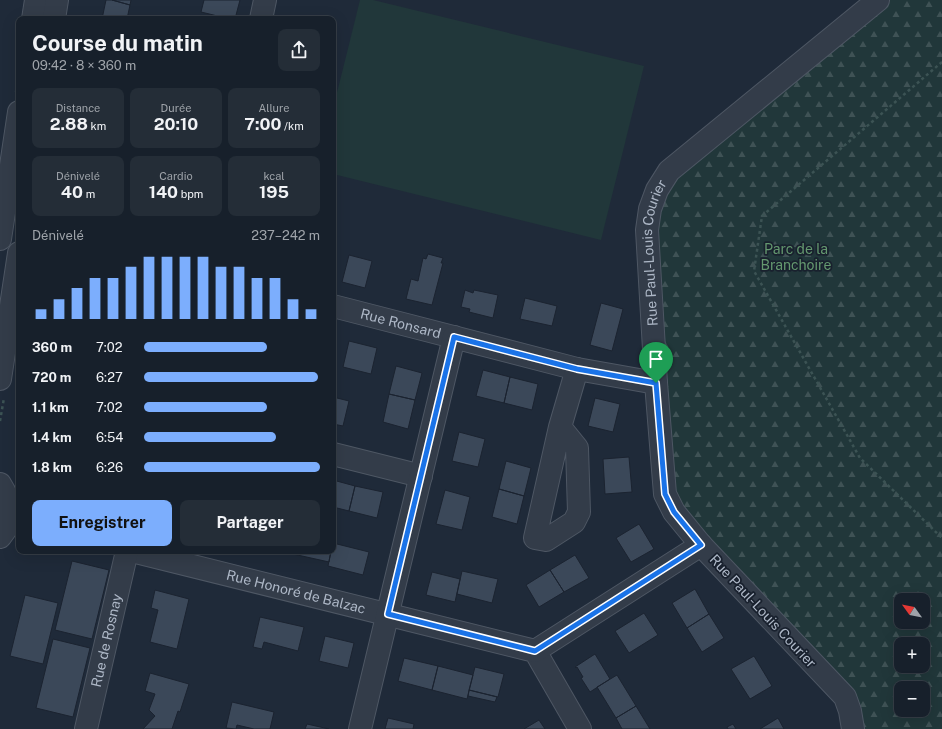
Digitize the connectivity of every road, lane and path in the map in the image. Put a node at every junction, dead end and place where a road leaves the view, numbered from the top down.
1 (36, 0) edge
2 (57, 0) edge
3 (265, 0) edge
4 (878, 0) edge
5 (33, 16) edge
6 (54, 16) edge
7 (262, 16) edge
8 (942, 62) edge
9 (16, 132) edge
10 (0, 239) edge
11 (16, 273) edge
12 (336, 307) edge
13 (454, 337) junction
14 (577, 369) junction
15 (0, 379) edge
16 (656, 383) junction
17 (560, 427) dead end
18 (336, 455) edge
19 (421, 476) junction
20 (0, 484) edge
21 (9, 529) edge
22 (942, 538) edge
23 (701, 545) junction
24 (126, 554) edge
25 (144, 554) edge
26 (388, 614) junction
27 (535, 651) junction
28 (86, 729) edge
29 (360, 729) edge
30 (580, 729) edge
31 (853, 729) edge

1 - 5 street
2 - 6 street
3 - 7 street
4 - 16 street, Rue Paul-Louis Courier
8 - 22 path
9 - 10 street
11 - 15 street
12 - 13 street, Rue Ronsard
13 - 14 street, Rue Ronsard
13 - 19 street
14 - 16 street, Rue Ronsard
14 - 17 street
16 - 23 street, Rue Paul-Louis Courier
18 - 19 street
19 - 26 street
20 - 21 street
23 - 27 street
23 - 31 street, Rue Paul-Louis Courier
24 - 28 street, Rue de Rosnay
25 - 26 street, Rue Honoré de Balzac
26 - 27 street, Rue Honoré de Balzac
26 - 29 street
27 - 30 street

